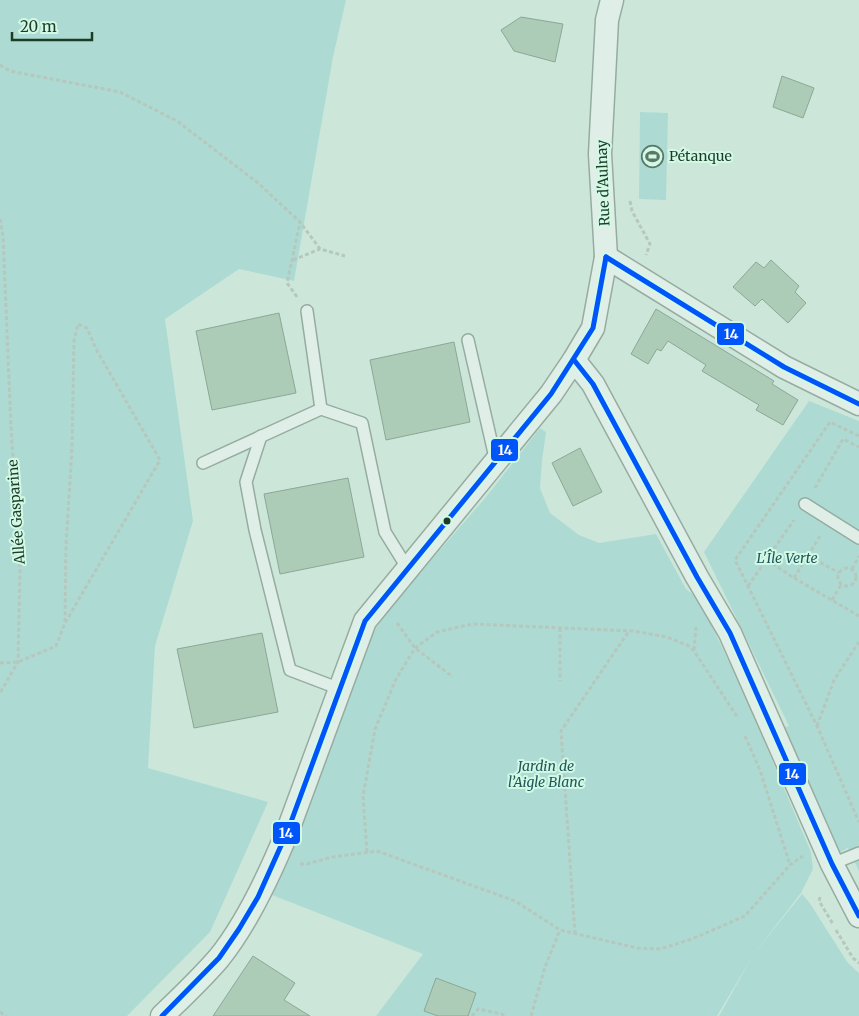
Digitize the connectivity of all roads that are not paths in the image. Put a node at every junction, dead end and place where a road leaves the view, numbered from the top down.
1 (612, 0) edge
2 (606, 257) junction
3 (306, 311) dead end
4 (468, 340) dead end
5 (574, 360) junction
6 (859, 404) edge
7 (321, 409) junction
8 (261, 436) junction
9 (496, 462) junction
10 (203, 463) dead end
11 (805, 504) road end
12 (859, 538) edge
13 (408, 568) junction
14 (340, 689) junction
15 (859, 853) edge
16 (830, 860) junction
17 (859, 916) edge
18 (162, 1016) edge

1 - 2 street, Rue d'Aulnay
2 - 5 street, Rue d'Aulnay
2 - 6 street
3 - 7 lane
4 - 9 lane
5 - 9 street, Rue d'Aulnay
5 - 16 street
7 - 8 lane
7 - 13 lane
8 - 10 lane
8 - 14 lane
9 - 13 street, Rue d'Aulnay
11 - 12 lane
13 - 14 street, Rue d'Aulnay
14 - 18 street, Rue d'Aulnay
15 - 16 lane
16 - 17 street

